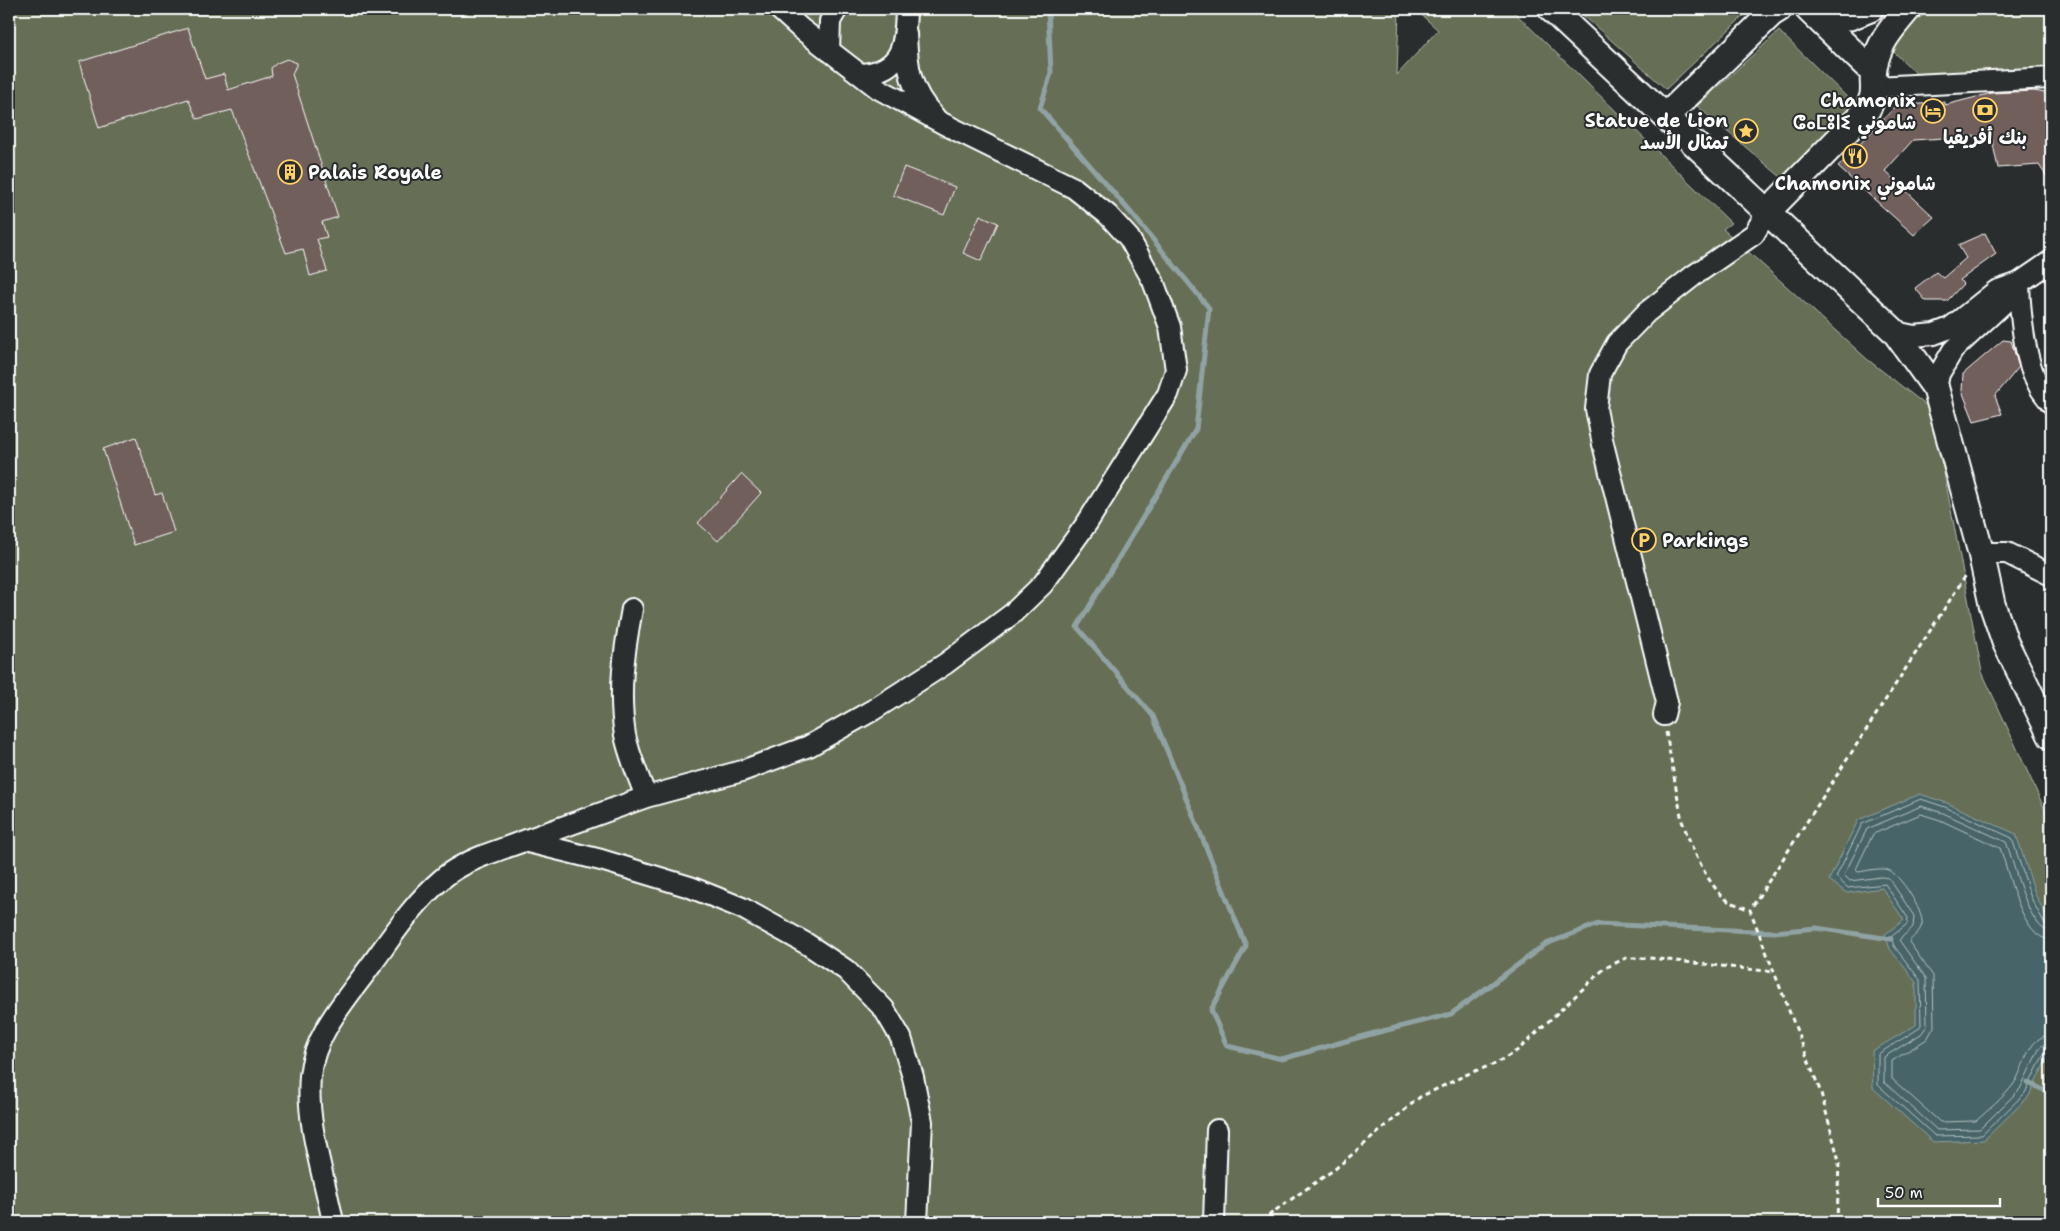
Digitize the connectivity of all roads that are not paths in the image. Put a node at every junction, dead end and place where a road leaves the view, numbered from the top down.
1 (779, 9) edge
2 (837, 9) edge
3 (906, 9) edge
4 (1551, 9) edge
5 (1779, 9) edge
6 (1810, 9) edge
7 (1870, 9) edge
8 (1908, 9) edge
9 (906, 32) junction
10 (829, 51) junction
11 (861, 74) junction
12 (2051, 78) edge
13 (1874, 79) junction
14 (1666, 116) junction
15 (944, 124) junction
16 (1767, 212) junction
17 (2051, 261) edge
18 (2019, 283) junction
19 (1895, 332) junction
20 (1936, 389) junction
21 (2051, 403) edge
22 (1981, 553) junction
23 (2051, 575) edge
24 (632, 609) dead end
25 (1664, 716) road end
26 (2051, 736) edge
27 (646, 797) junction
28 (524, 841) junction
29 (1217, 1130) dead end
30 (333, 1222) edge
31 (917, 1222) edge
32 (1214, 1222) edge

1 - 10 street
2 - 10 street
3 - 9 street
4 - 14 main road
5 - 14 main road
6 - 7 main road
6 - 13 main road
8 - 13 main road
9 - 11 street
9 - 15 street
10 - 11 street
11 - 15 street
12 - 13 street
13 - 16 main road
14 - 16 main road
15 - 27 street
16 - 19 main road
16 - 25 street
17 - 18 street
18 - 19 street
18 - 20 street
18 - 21 street
19 - 20 main road
20 - 22 main road
22 - 23 street
22 - 26 main road
24 - 27 street
27 - 28 street
28 - 30 street
28 - 31 street
29 - 32 street

